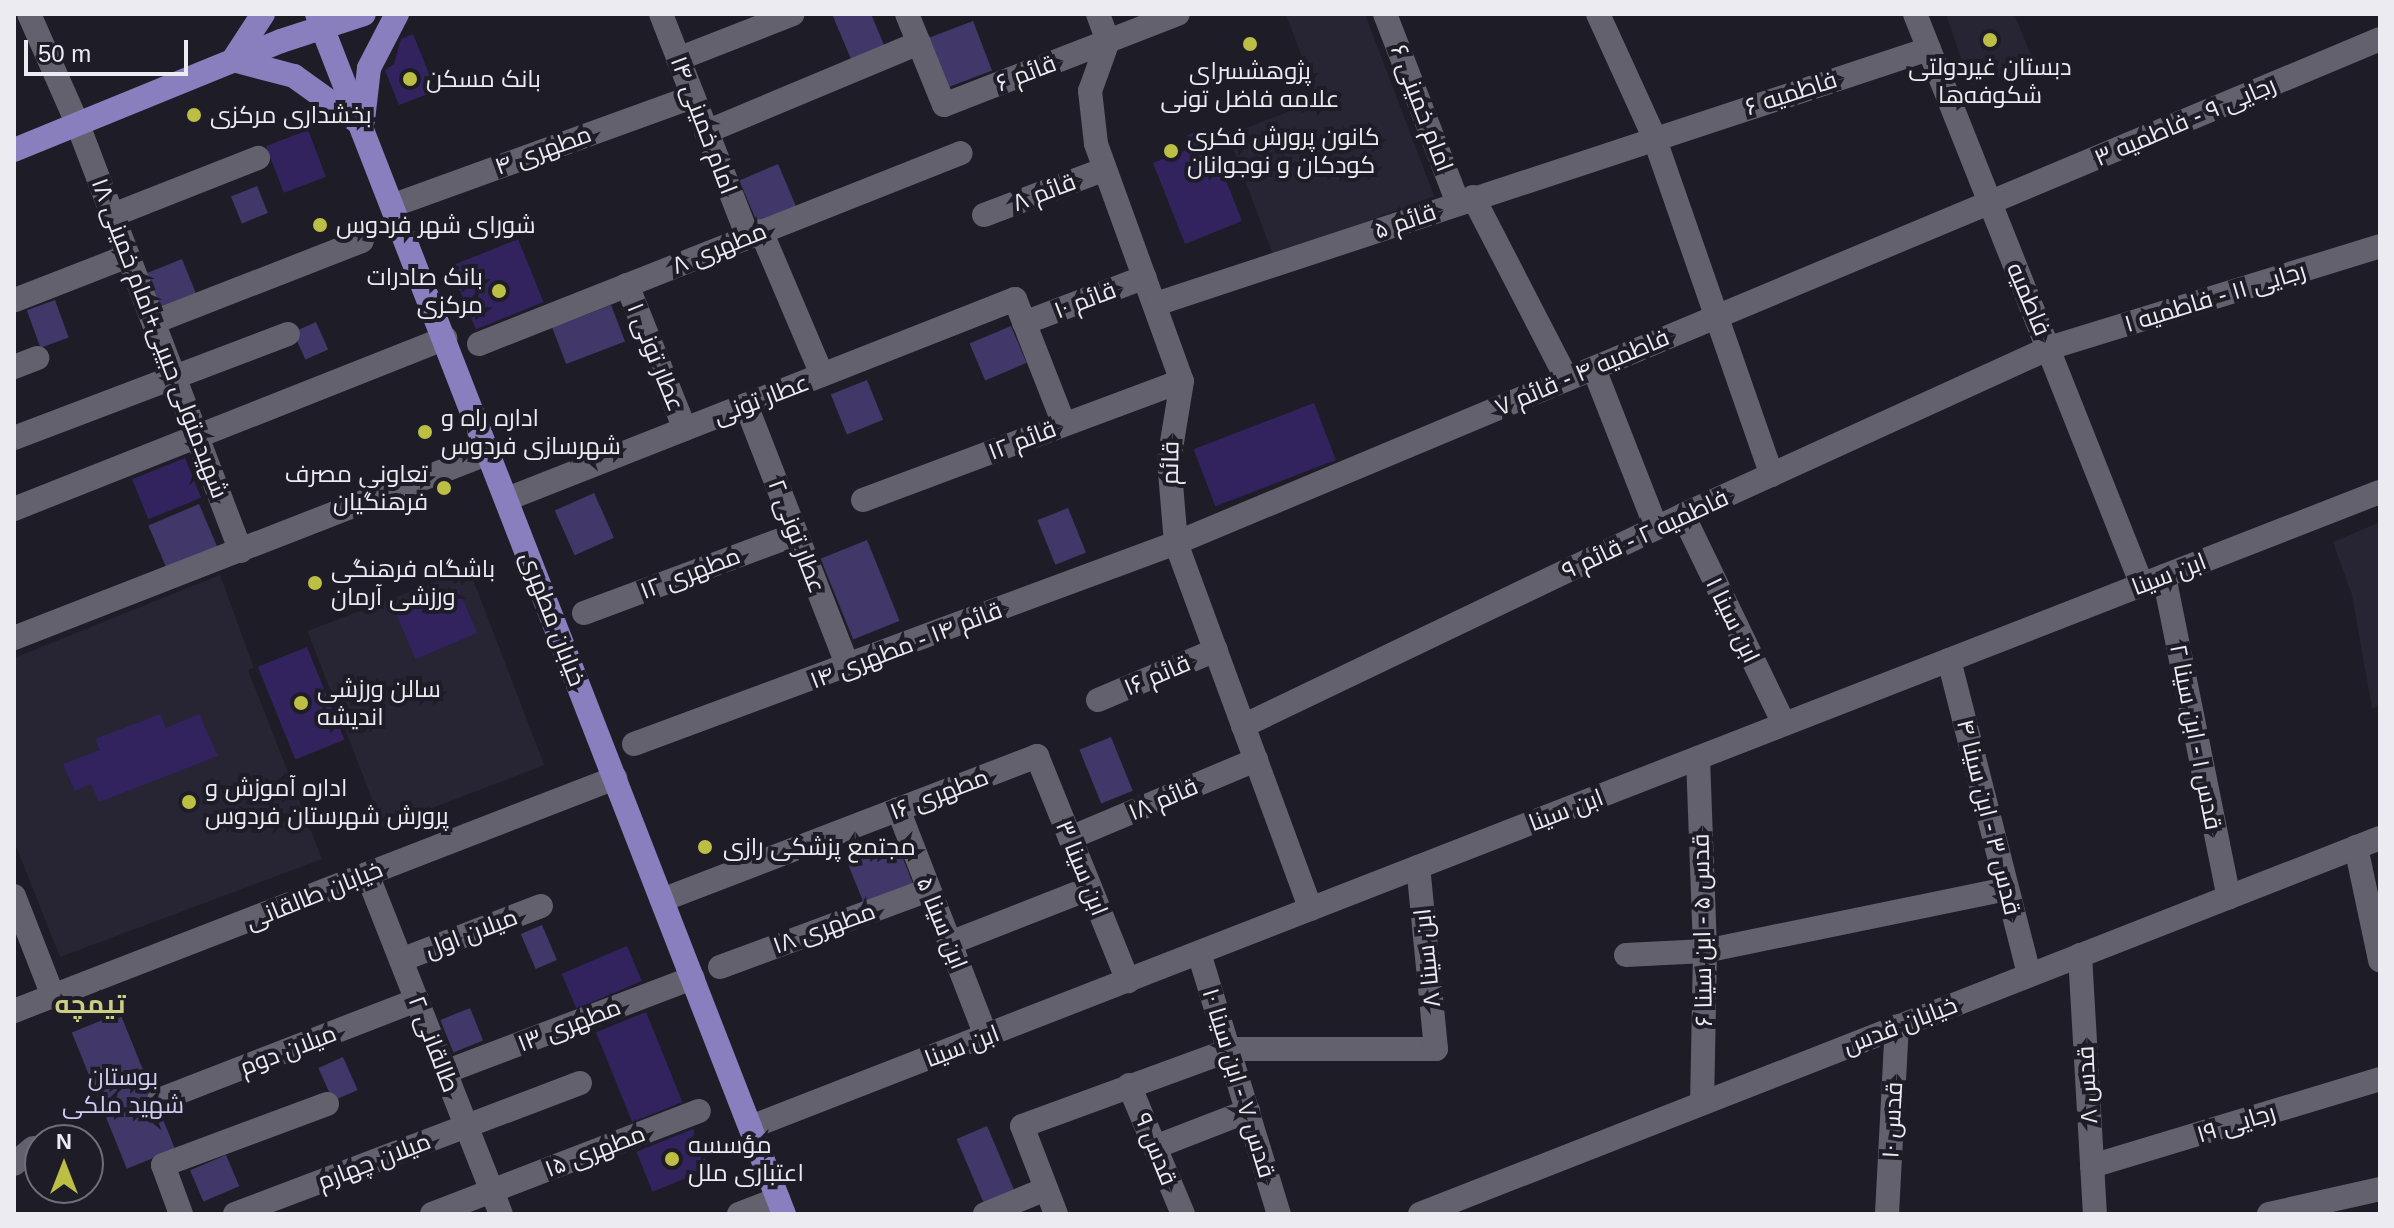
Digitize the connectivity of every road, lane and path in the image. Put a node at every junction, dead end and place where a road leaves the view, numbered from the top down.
1 (29, 14) edge
2 (263, 14) edge
3 (364, 14) edge
4 (397, 14) edge
5 (661, 14) edge
6 (793, 14) edge
7 (907, 14) edge
8 (1098, 14) edge
9 (1178, 14) edge
10 (1385, 14) edge
11 (1598, 14) edge
12 (1915, 14) edge
13 (326, 18) edge
14 (2380, 39) edge
15 (1108, 41) junction
16 (919, 43) junction
17 (1929, 49) junction
18 (678, 59) junction
19 (233, 60) junction
20 (693, 97) junction
21 (78, 125) junction
22 (363, 127) junction
23 (706, 132) junction
24 (1654, 137) junction
25 (14, 150) edge
26 (961, 153) dead end
27 (258, 158) dead end
28 (1105, 169) junction
29 (1466, 200) junction
30 (1989, 204) junction
31 (394, 205) junction
32 (113, 215) junction
33 (984, 215) dead end
34 (754, 234) junction
35 (362, 241) dead end
36 (2380, 246) edge
37 (128, 256) junction
38 (1145, 277) junction
39 (627, 285) junction
40 (15, 300) edge
41 (1156, 304) junction
42 (1716, 315) junction
43 (154, 322) junction
44 (1024, 323) junction
45 (288, 334) dead end
46 (445, 338) junction
47 (479, 344) dead end
48 (2049, 348) junction
49 (37, 358) dead end
50 (14, 367) edge
51 (1594, 369) junction
52 (174, 375) junction
53 (822, 375) junction
54 (1567, 379) junction
55 (1182, 381) junction
56 (746, 405) junction
57 (1064, 424) junction
58 (685, 429) junction
59 (197, 434) junction
60 (14, 438) edge
61 (489, 453) junction
62 (1772, 475) junction
63 (2380, 492) edge
64 (507, 499) junction
65 (863, 500) dead end
66 (14, 509) edge
67 (1683, 515) junction
68 (1656, 527) junction
69 (796, 534) junction
70 (1176, 543) junction
71 (241, 551) junction
72 (2153, 580) junction
73 (584, 613) dead end
74 (14, 638) edge
75 (1216, 650) junction
76 (1949, 660) junction
77 (848, 667) junction
78 (1098, 700) dead end
79 (1784, 724) junction
80 (1243, 726) junction
81 (634, 744) dead end
82 (1037, 756) joint
83 (1698, 758) junction
84 (1256, 760) junction
85 (615, 778) junction
86 (898, 809) junction
87 (1070, 838) junction
88 (2380, 838) edge
89 (2356, 847) junction
90 (1418, 867) junction
91 (367, 874) junction
92 (1090, 888) junction
93 (2007, 889) junction
94 (928, 890) junction
95 (14, 896) edge
96 (2229, 897) junction
97 (662, 900) junction
98 (541, 906) dead end
99 (1311, 909) junction
100 (950, 943) junction
101 (1705, 951) junction
102 (1199, 953) junction
103 (1626, 955) dead end
104 (2080, 955) junction
105 (401, 960) junction
106 (2380, 960) edge
107 (720, 967) dead end
108 (2029, 975) junction
109 (693, 978) junction
110 (1128, 981) junction
111 (53, 996) junction
112 (417, 1000) junction
113 (14, 1011) edge
114 (1897, 1026) junction
115 (986, 1036) junction
116 (1232, 1049) junction
117 (445, 1072) junction
118 (2380, 1079) edge
119 (580, 1083) dead end
120 (1129, 1085) junction
121 (159, 1100) dead end
122 (1702, 1101) junction
123 (327, 1104) dead end
124 (699, 1111) dead end
125 (1248, 1111) junction
126 (467, 1126) junction
127 (751, 1127) junction
128 (1155, 1147) junction
129 (2092, 1166) junction
130 (1046, 1189) junction
131 (2380, 1189) edge
132 (491, 1191) junction
133 (781, 1206) edge
134 (181, 1214) edge
135 (235, 1214) edge
136 (432, 1214) edge
137 (501, 1214) edge
138 (739, 1214) edge
139 (985, 1214) edge
140 (1056, 1214) edge
141 (1183, 1214) edge
142 (1279, 1214) edge
143 (1420, 1214) edge
144 (1887, 1214) edge
145 (2095, 1214) edge
146 (2269, 1214) edge

1 - 21 street, شهیدمتولی حبیبی+امام خمینی ۱۸
2 - 19 main road
3 - 13 main road
4 - 22 main road
5 - 18 street, امام خمینی ۱۴
6 - 18 street
7 - 16 street
8 - 15 street
9 - 15 street, قائم ۶
10 - 29 street, امام خمینی ۶
11 - 24 street
12 - 17 street, فاطمیه
13 - 19 main road
13 - 22 main road, خیابان مطهری
14 - 30 street, رجایی ۹ - فاطمیه ۳
15 - 16 street, قائم ۶
15 - 28 street, قائم
16 - 23 street
17 - 24 street, فاطمیه ۶
17 - 30 street, فاطمیه
18 - 20 street, امام خمینی ۱۴
19 - 21 main road
19 - 22 main road
20 - 23 street, امام خمینی ۱۴
20 - 31 street, مطهری ۴
21 - 25 main road
21 - 32 street, شهیدمتولی حبیبی+امام خمینی ۱۸
22 - 31 main road, خیابان مطهری
23 - 34 street, امام خمینی ۱۴
24 - 29 street, قائم ۵
24 - 42 street
26 - 34 street, مطهری ۸
27 - 32 street
28 - 33 street, قائم ۸
28 - 38 street, قائم
29 - 41 street, قائم ۵
29 - 54 street, امام خمینی ۶
30 - 42 street, فاطمیه ۴ - قائم ۷
30 - 48 street, فاطمیه
31 - 46 main road, خیابان مطهری
32 - 37 street, شهیدمتولی حبیبی+امام خمینی ۱۸
34 - 39 street, مطهری ۸
34 - 53 street, امام خمینی ۱۴
35 - 43 street
36 - 48 street, رجایی ۱۱ - فاطمیه ۱
37 - 40 street
37 - 43 street, شهیدمتولی حبیبی+امام خمینی ۱۸
38 - 41 street, قائم
38 - 44 street, قائم ۱۰
39 - 47 street, مطهری ۸
39 - 58 street, عطار تونی ۱
41 - 55 street, قائم
42 - 51 street, فاطمیه ۴ - قائم ۷
42 - 62 street
43 - 52 street, شهیدمتولی حبیبی+امام خمینی ۱۸
44 - 53 street, عطار تونی
44 - 57 street
45 - 52 street
46 - 59 street
46 - 61 main road, خیابان مطهری
48 - 62 street, فاطمیه ۲ - قائم ۹
48 - 72 street, فاطمیه
49 - 50 street
51 - 54 street, فاطمیه ۴ - قائم ۷
51 - 68 street
52 - 59 street, شهیدمتولی حبیبی+امام خمینی ۱۸
52 - 60 street
53 - 56 street, عطار تونی
54 - 70 street, فاطمیه ۴ - قائم ۷
55 - 57 street, قائم ۱۲
55 - 70 street, قائم
56 - 58 street, عطار تونی
56 - 69 street, عطار تونی ۲
57 - 65 street, قائم ۱۲
58 - 64 street, عطار تونی
59 - 66 street
59 - 71 street, شهیدمتولی حبیبی+امام خمینی ۱۸
61 - 64 main road, خیابان مطهری
61 - 71 street
62 - 67 street, فاطمیه ۲ - قائم ۹
63 - 72 street, ابن سینا
64 - 85 main road, خیابان مطهری
67 - 68 street, فاطمیه ۲ - قائم ۹
67 - 79 street, ابن سینا ۱
68 - 80 street, فاطمیه ۲ - قائم ۹
69 - 73 street, مطهری ۱۲
69 - 77 street, عطار تونی ۲
70 - 75 street, قائم
70 - 77 street, قائم ۱۴ - مطهری ۱۴
71 - 74 street
72 - 76 street, ابن سینا
72 - 96 street, قدس ۱ - ابن سینا ۲
75 - 78 street, قائم ۱۶
75 - 80 street, قائم
76 - 79 street, ابن سینا
76 - 93 street, قدس ۳ - ابن سینا ۴
77 - 81 street, قائم ۱۴ - مطهری ۱۴
79 - 83 street, ابن سینا
80 - 84 street, قائم
82 - 86 street, مطهری ۱۶
82 - 87 street, ابن سینا ۳
83 - 90 street, ابن سینا
83 - 101 street, قدس ۵ - ابن سینا ۶
84 - 87 street, قائم ۱۸
84 - 99 street, قائم
85 - 91 street, خیابان طالقانی
85 - 97 main road, خیابان مطهری
86 - 94 street, ابن سینا ۵
86 - 97 street, مطهری ۱۶
87 - 92 street, ابن سینا ۳
88 - 89 street, خیابان قدس
89 - 96 street, خیابان قدس
89 - 106 street
90 - 99 street, ابن سینا
90 - 116 street, ابن سینا ۸
91 - 105 street, طالقانی ۲
91 - 111 street, خیابان طالقانی
92 - 100 street
92 - 110 street, ابن سینا ۳
93 - 101 street
93 - 108 street, قدس ۳ - ابن سینا ۴
94 - 100 street, ابن سینا ۵
94 - 107 street, مطهری ۱۸
95 - 111 street
96 - 104 street, خیابان قدس
97 - 109 main road, خیابان مطهری
98 - 105 street, میلان اول
99 - 102 street, ابن سینا
100 - 115 street, ابن سینا ۵
101 - 103 street
101 - 122 street, قدس ۵ - ابن سینا ۶
102 - 110 street, ابن سینا
102 - 116 street, قدس ۷ - ابن سینا ۱۰
104 - 108 street, خیابان قدس
104 - 129 street, قدس ۸
105 - 112 street, طالقانی ۲
108 - 114 street, خیابان قدس
109 - 117 street, مطهری ۱۳
109 - 127 main road, خیابان مطهری
110 - 115 street, ابن سینا
111 - 113 street, خیابان طالقانی
112 - 117 street, طالقانی ۲
112 - 121 street, میلان دوم
114 - 122 street, خیابان قدس
114 - 144 street, قدس ۱۰
115 - 127 street, ابن سینا
116 - 120 street
116 - 125 street, قدس ۷ - ابن سینا ۱۰
117 - 126 street, طالقانی ۲
118 - 129 street, رجایی ۱۹
119 - 126 street, میلان چهارم
120 - 128 street, قدس ۹
120 - 130 street
122 - 143 street, خیابان قدس
123 - 134 street
124 - 132 street, مطهری ۱۵
125 - 128 street
125 - 142 street, قدس ۷ - ابن سینا ۱۰
126 - 132 street, طالقانی ۲
126 - 135 street, میلان چهارم
127 - 133 main road, خیابان مطهری
128 - 141 street, قدس ۹
129 - 145 street, قدس ۸
130 - 139 street
130 - 140 street
131 - 146 street
132 - 136 street, مطهری ۱۵
132 - 137 street, طالقانی ۲
133 - 138 street

